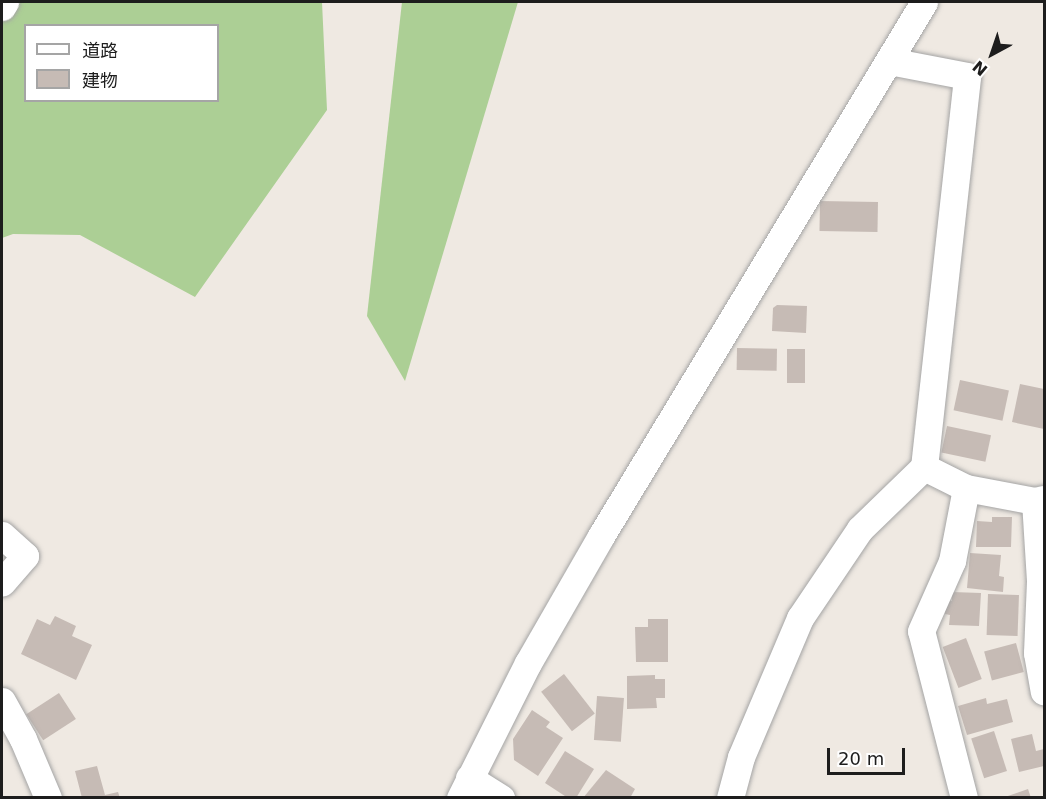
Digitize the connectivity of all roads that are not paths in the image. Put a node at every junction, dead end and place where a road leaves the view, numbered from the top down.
1 (5, 2) edge
2 (924, 2) edge
3 (2, 7) edge
4 (889, 61) junction
5 (924, 467) junction
6 (966, 488) junction
7 (1040, 500) edge
8 (2, 535) edge
9 (2, 582) edge
10 (1044, 691) edge
11 (2, 701) edge
12 (465, 788) edge
13 (48, 798) edge
14 (501, 798) edge
15 (730, 798) edge
16 (964, 798) edge

1 - 3 street
2 - 4 street
4 - 5 street
4 - 12 street
5 - 6 street
5 - 15 street
6 - 7 street
6 - 16 street
7 - 10 street
8 - 9 street
11 - 13 street
12 - 14 street

